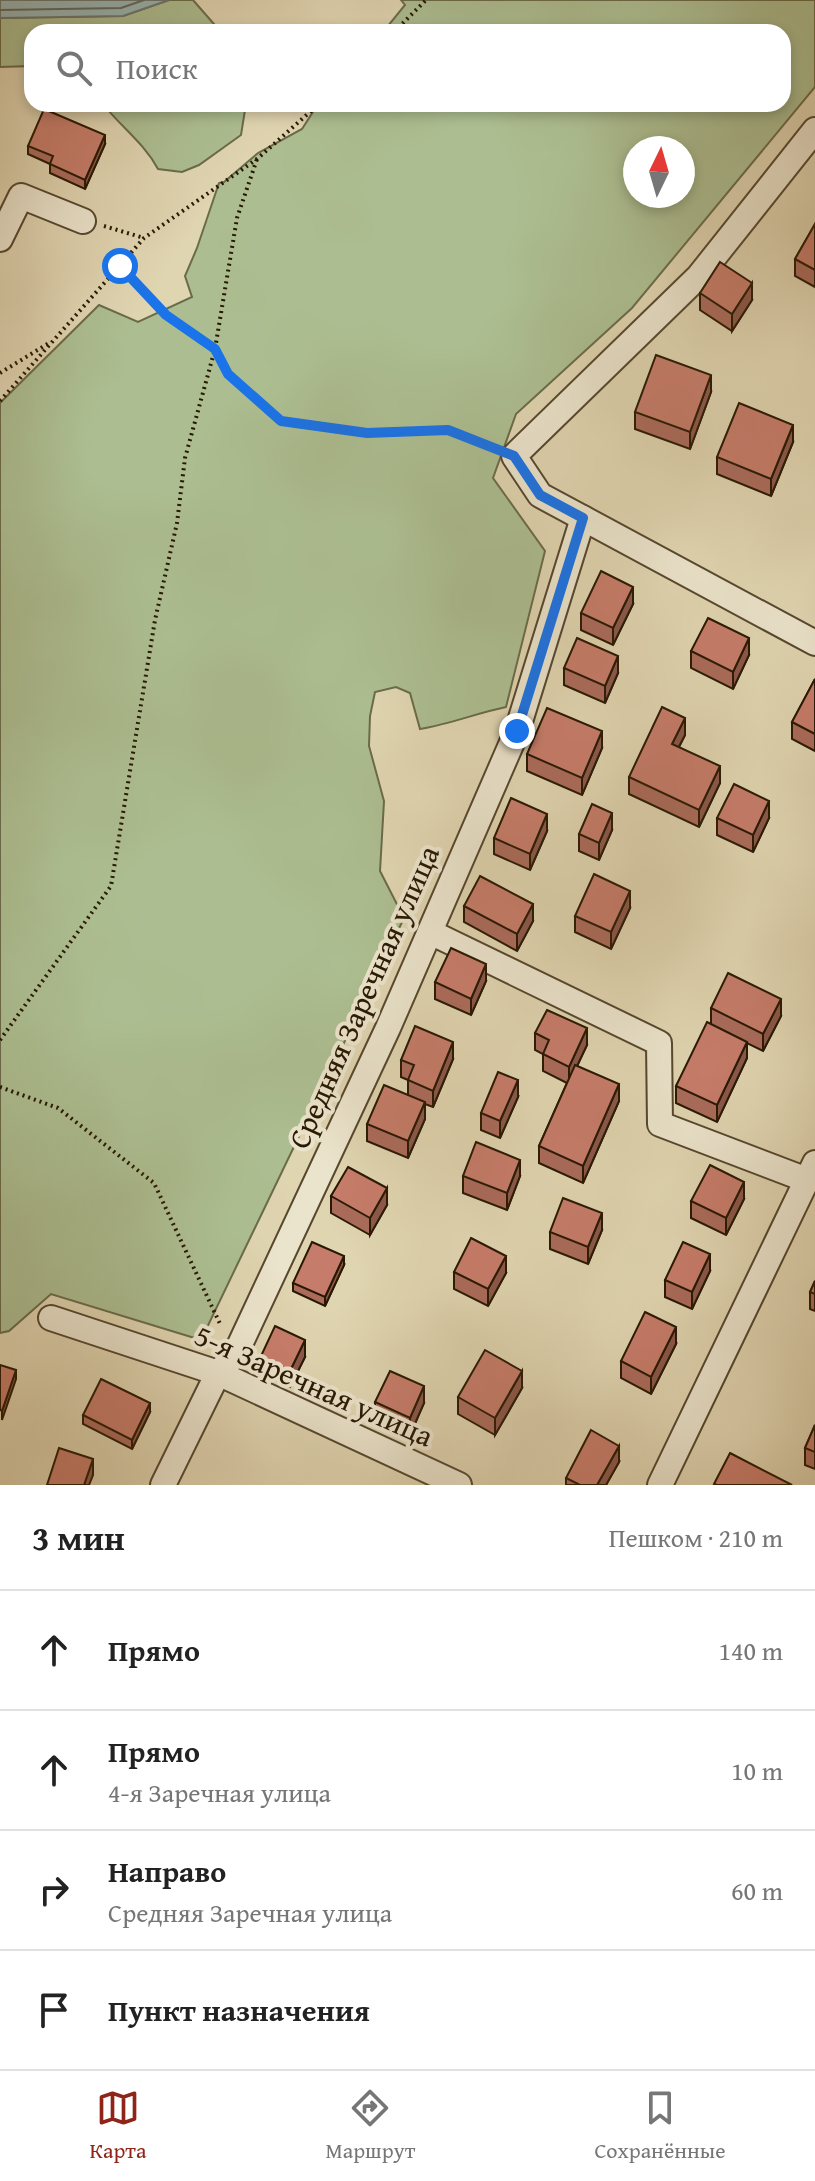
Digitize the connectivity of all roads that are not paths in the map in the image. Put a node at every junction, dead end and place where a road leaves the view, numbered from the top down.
1 (815, 130) edge
2 (83, 221) road end
3 (0, 239) edge
4 (583, 518) junction
5 (815, 643) edge
6 (430, 932) junction
7 (811, 1172) edge
8 (51, 1318) dead end
9 (226, 1364) junction
10 (163, 1485) edge
11 (459, 1485) edge
12 (660, 1485) edge

1 - 4 street
2 - 3 street
4 - 5 street
4 - 6 street, Средняя Заречная улица
6 - 7 street
6 - 9 street, Средняя Заречная улица
7 - 12 street
8 - 9 street, 5-я Заречная улица
9 - 10 street, Средняя Заречная улица
9 - 11 street, 5-я Заречная улица

